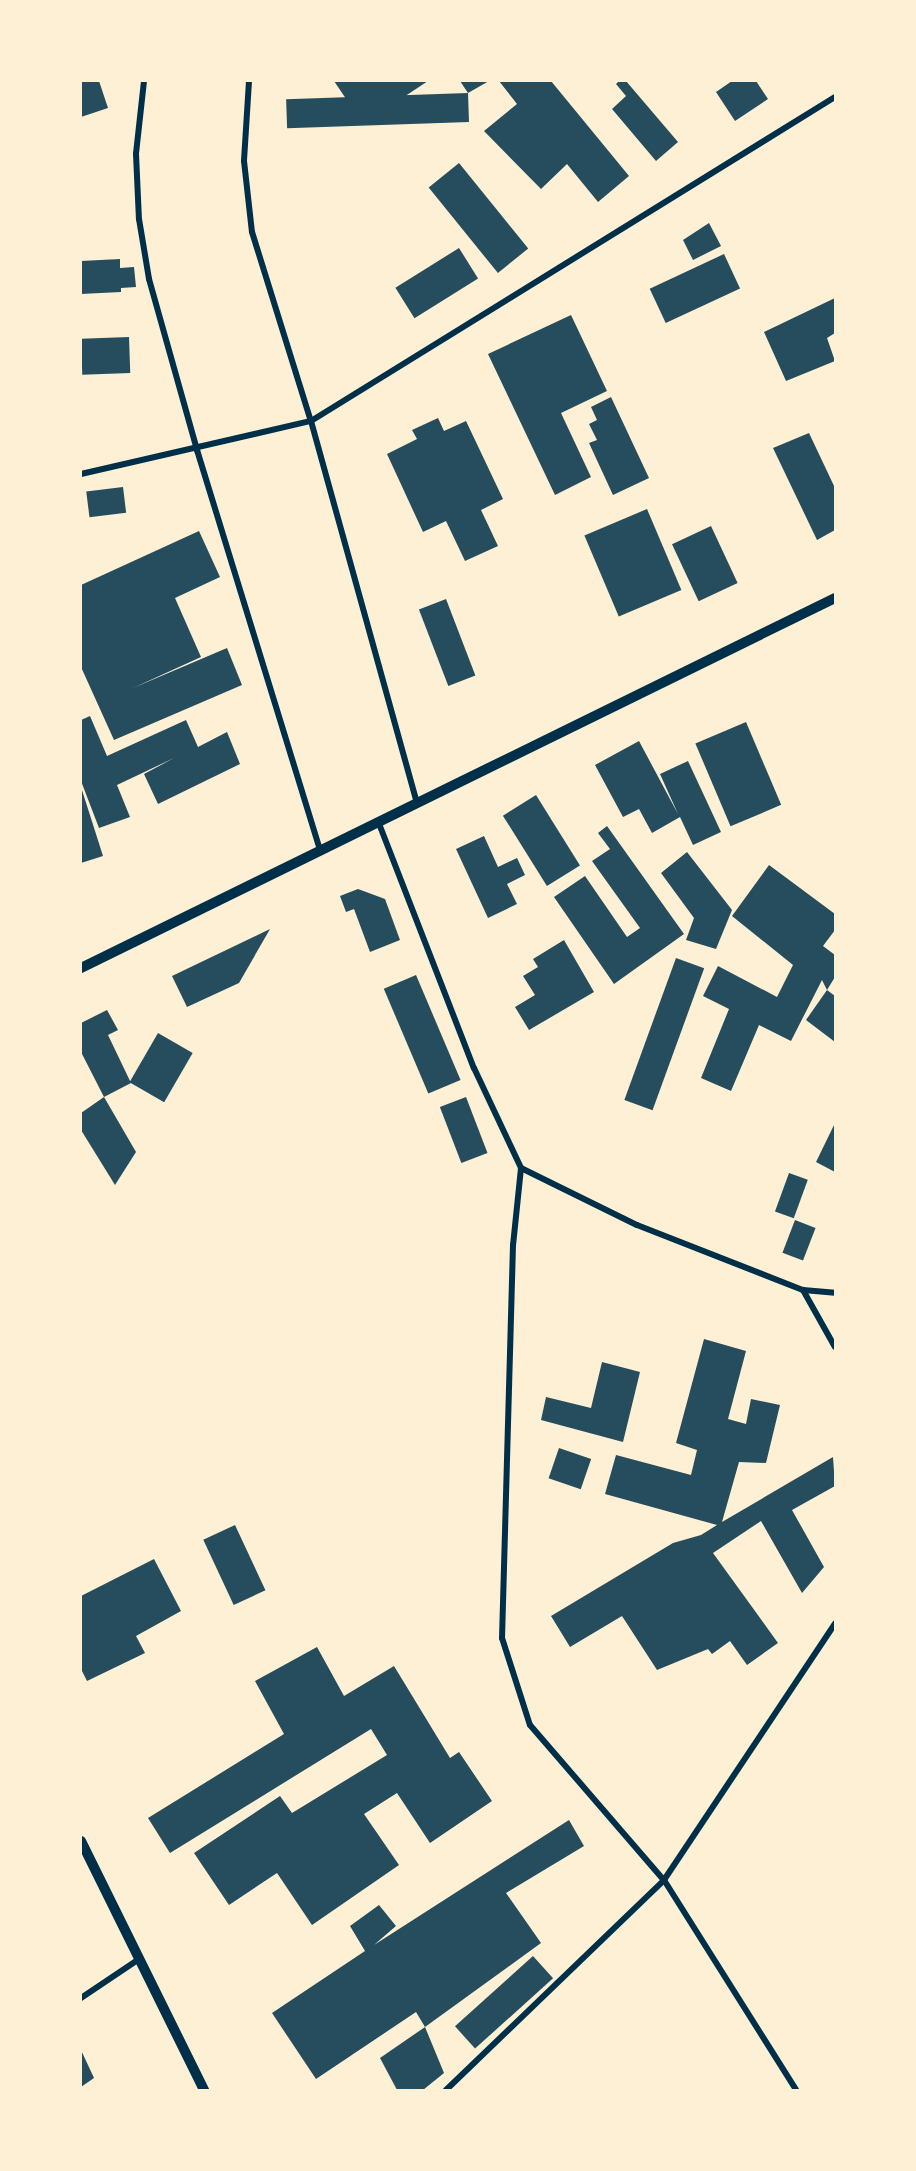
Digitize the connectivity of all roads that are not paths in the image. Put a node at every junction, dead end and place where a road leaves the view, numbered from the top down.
1 (144, 81) edge
2 (249, 81) edge
3 (835, 97) edge
4 (311, 421) junction
5 (196, 450) junction
6 (81, 474) edge
7 (835, 598) edge
8 (417, 802) junction
9 (378, 821) junction
10 (321, 849) junction
11 (81, 969) edge
12 (521, 1168) junction
13 (803, 1290) junction
14 (835, 1293) edge
15 (835, 1347) edge
16 (835, 1624) edge
17 (81, 1841) edge
18 (664, 1880) junction
19 (139, 1959) junction
20 (81, 1998) edge
21 (204, 2090) edge
22 (446, 2090) edge
23 (796, 2090) edge

1 - 5 street
2 - 4 street
3 - 4 street
4 - 5 street
4 - 8 street
5 - 6 street
5 - 10 street
7 - 8 street
8 - 9 street
9 - 10 street
9 - 12 street
10 - 11 street
12 - 13 street
12 - 18 street
13 - 14 street
13 - 15 street
16 - 18 street
17 - 19 street
18 - 22 street
18 - 23 street
19 - 20 street
19 - 21 street

